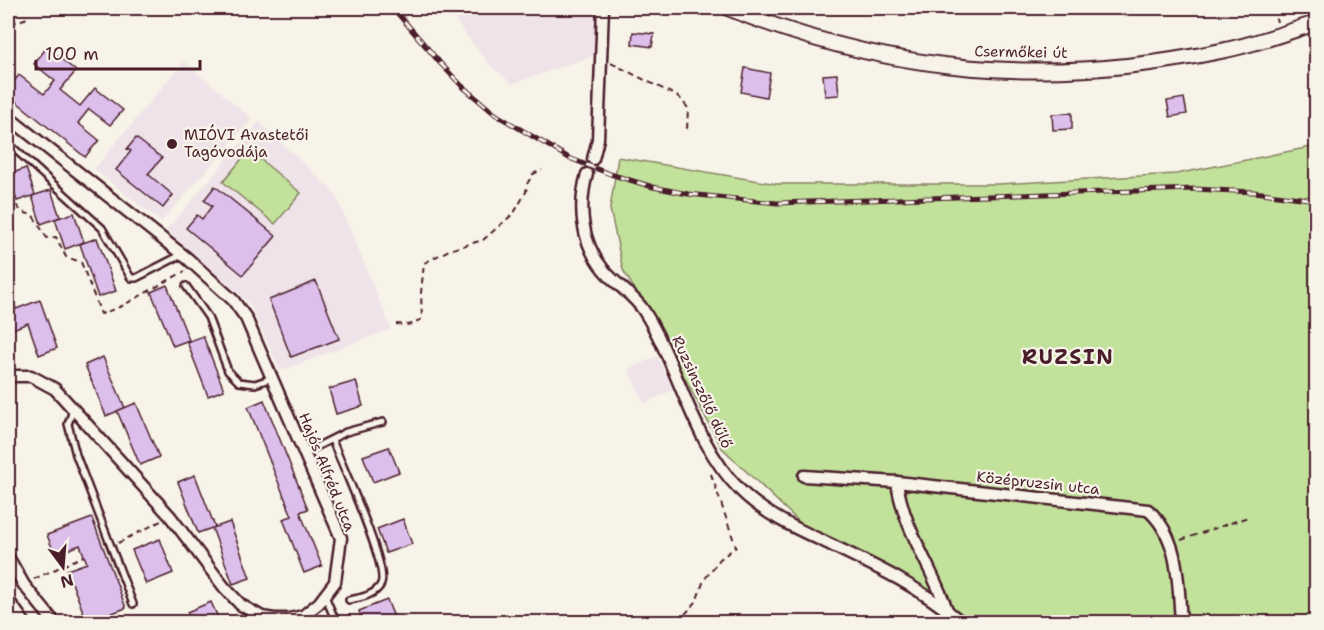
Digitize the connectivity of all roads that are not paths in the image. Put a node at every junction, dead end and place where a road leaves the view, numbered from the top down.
1 (603, 8) edge
2 (728, 8) edge
3 (1317, 23) edge
4 (8, 117) edge
5 (8, 143) edge
6 (593, 159) dead end
7 (587, 174) dead end
8 (182, 255) junction
9 (186, 286) dead end
10 (8, 376) edge
11 (272, 378) junction
12 (75, 410) junction
13 (383, 422) dead end
14 (332, 440) junction
15 (304, 453) junction
16 (804, 476) dead end
17 (897, 482) junction
18 (8, 557) edge
19 (324, 594) junction
20 (8, 600) edge
21 (349, 600) dead end
22 (133, 604) dead end
23 (947, 610) junction
24 (304, 620) edge
25 (24, 622) edge
26 (54, 622) edge
27 (336, 622) edge
28 (961, 622) edge
29 (1181, 622) edge

1 - 6 street
2 - 3 main road, Csermőkei út
4 - 8 street, Hajós Alfréd utca
5 - 8 lane
7 - 23 street, Ruzsinszőlő dűlő
8 - 11 street, Hajós Alfréd utca
9 - 11 lane
10 - 12 street, Hajós Alfréd utca
11 - 15 street, Hajós Alfréd utca
12 - 22 lane
12 - 24 street, Hajós Alfréd utca
13 - 14 lane
14 - 15 lane
14 - 21 lane
15 - 19 street, Hajós Alfréd utca
16 - 17 street, Középruzsin utca
17 - 23 street
17 - 29 street, Középruzsin utca
18 - 26 street
19 - 24 street, Hajós Alfréd utca
19 - 27 lane
20 - 25 street
23 - 28 street, Ruzsinszőlő dűlő

